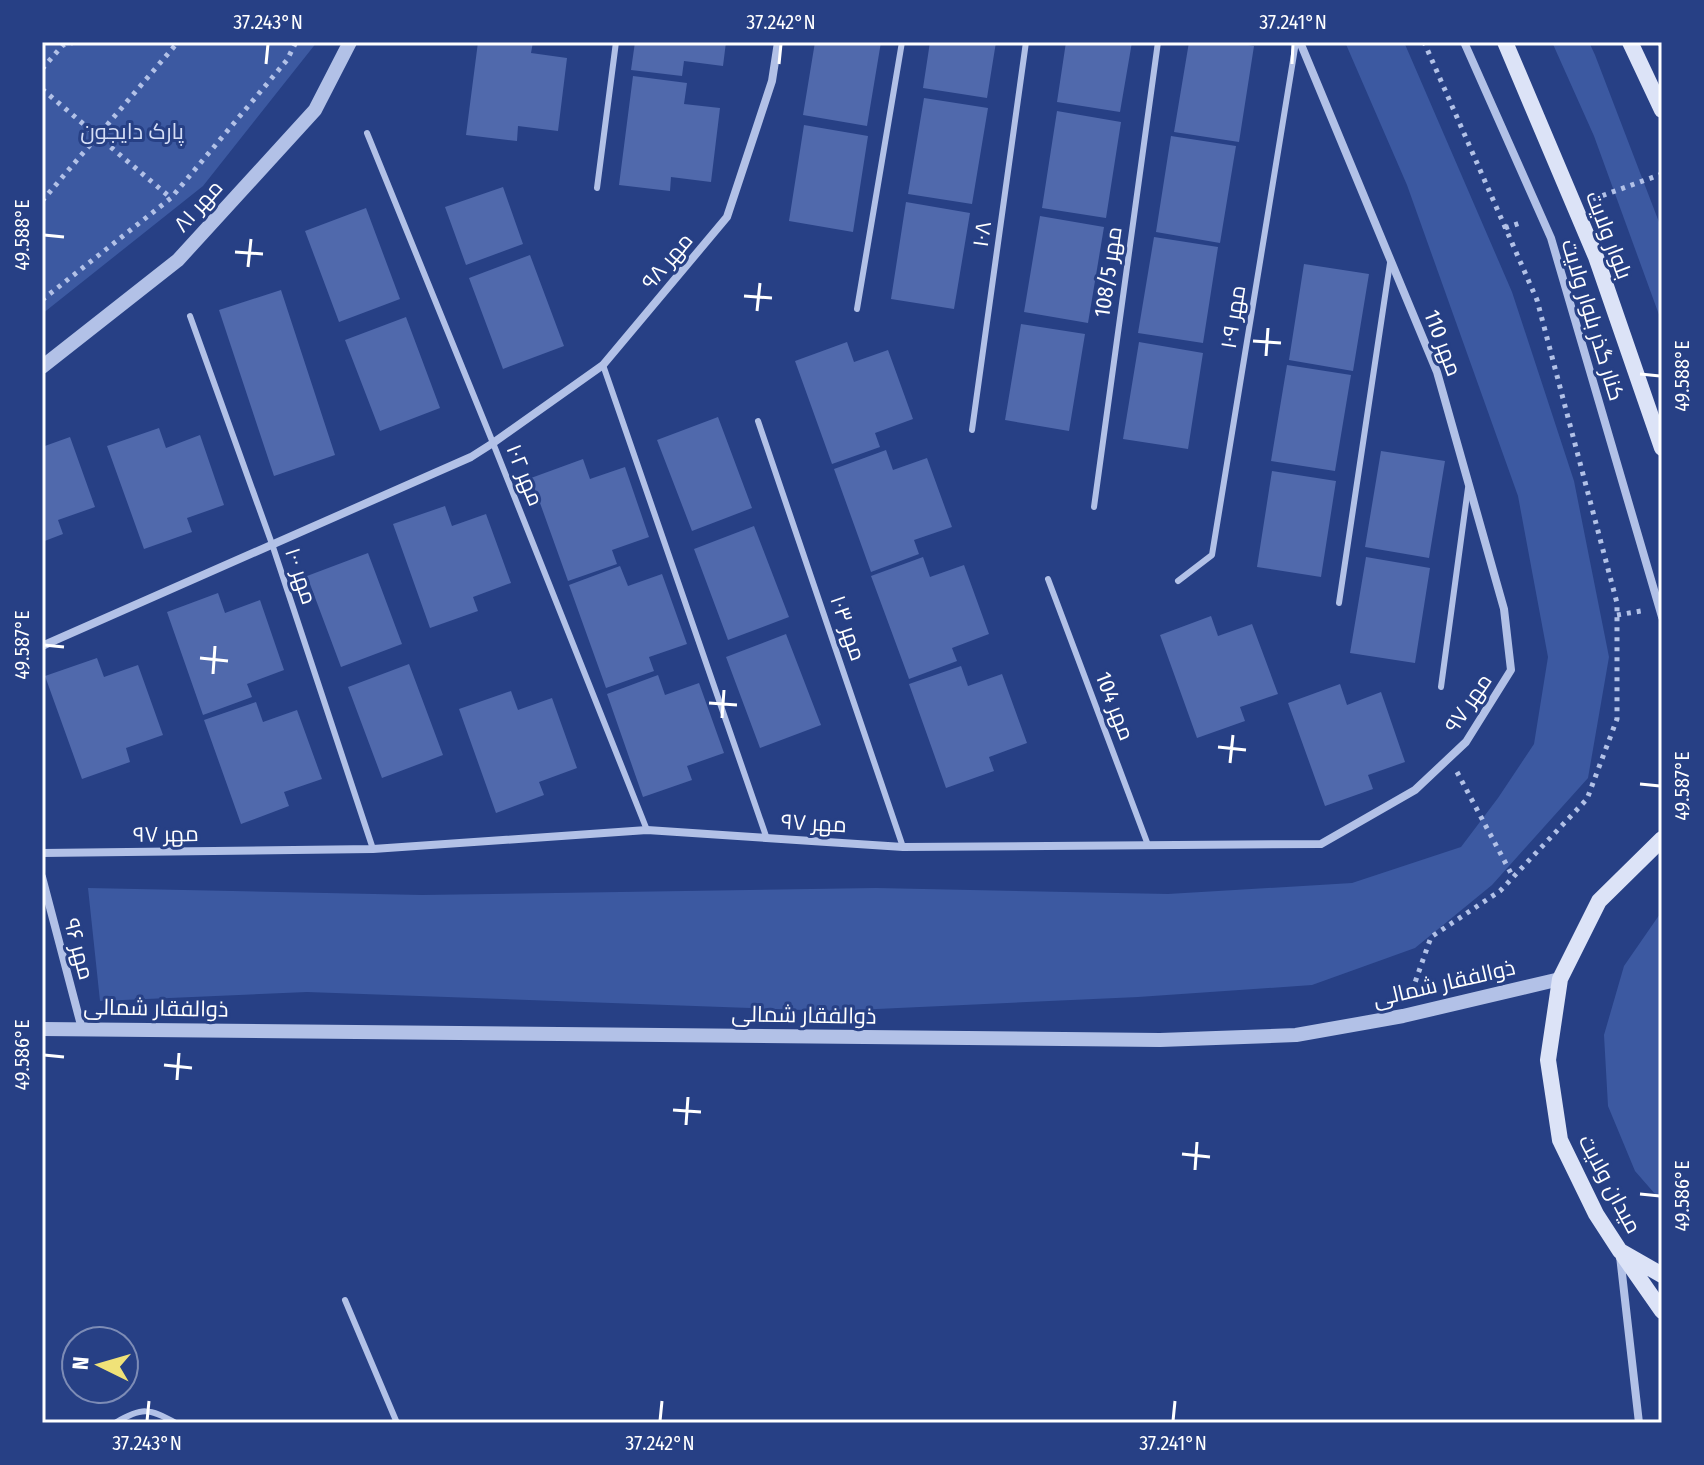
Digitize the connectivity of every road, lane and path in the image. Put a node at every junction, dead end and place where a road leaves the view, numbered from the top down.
1 (75, 42) edge
2 (178, 42) edge
3 (296, 42) edge
4 (350, 42) edge
5 (616, 42) edge
6 (778, 42) edge
7 (902, 42) edge
8 (1026, 42) edge
9 (1158, 42) edge
10 (1298, 42) edge
11 (1424, 42) edge
12 (1464, 42) edge
13 (1505, 42) edge
14 (1630, 42) edge
15 (42, 69) edge
16 (42, 89) edge
17 (1662, 110) edge
18 (367, 133) dead end
19 (98, 137) junction
20 (597, 188) dead end
21 (171, 198) junction
22 (42, 201) edge
23 (1391, 260) junction
24 (42, 300) edge
25 (857, 309) dead end
26 (190, 316) dead end
27 (603, 365) junction
28 (42, 367) edge
29 (758, 421) dead end
30 (972, 430) dead end
31 (493, 443) junction
32 (1662, 448) edge
33 (1468, 482) junction
34 (1094, 507) dead end
35 (272, 544) junction
36 (1048, 579) dead end
37 (1178, 581) dead end
38 (1339, 603) dead end
39 (1662, 617) edge
40 (42, 646) edge
41 (1511, 670) joint
42 (1441, 687) dead end
43 (1449, 758) junction
44 (647, 830) junction
45 (767, 839) junction
46 (1662, 839) edge
47 (1148, 845) junction
48 (903, 847) junction
49 (373, 849) junction
50 (42, 853) edge
51 (42, 877) edge
52 (1513, 877) junction
53 (1560, 979) junction
54 (1403, 1016) junction
55 (42, 1029) edge
56 (82, 1029) junction
57 (1620, 1251) junction
58 (1662, 1275) edge
59 (345, 1300) dead end
60 (1662, 1311) edge
61 (115, 1423) edge
62 (176, 1423) edge
63 (397, 1423) edge
64 (1639, 1423) edge

1 - 15 path
2 - 19 path
3 - 21 path
4 - 28 street, مهر ۸۱
5 - 20 lane
6 - 27 street, مهر ۹۸
7 - 25 lane
8 - 30 lane, ۱۰۸
9 - 34 lane, مهر 108/5
10 - 23 street, مهر 110
10 - 37 lane, مهر ۱۰۹
11 - 52 path
12 - 39 street, کنار گذر بلوار ولایت
13 - 32 main road, بلوار ولایت
14 - 17 main road
16 - 19 path
18 - 31 lane, مهر ۱۰۲
19 - 21 path
19 - 22 path
21 - 24 path
23 - 33 street, مهر 110
23 - 38 lane
26 - 35 lane, مهر ۱۰۰
27 - 31 street, مهر ۹۸
27 - 45 lane
29 - 48 lane, مهر ۱۰۳
31 - 35 street, مهر ۹۸
31 - 44 lane, مهر ۱۰۲
33 - 41 street, مهر 110
33 - 42 lane
35 - 40 street, مهر ۹۸
35 - 49 lane, مهر ۱۰۰
36 - 47 lane, مهر 104
41 - 43 street, مهر ۹۷
43 - 47 street, مهر ۹۷
43 - 52 path
44 - 45 street, مهر ۹۷
44 - 49 street, مهر ۹۷
45 - 48 street, مهر ۹۷
46 - 53 main road, میدان ولایت
47 - 48 street, مهر ۹۷
49 - 50 street, مهر ۹۷
51 - 56 street, مهر ۹۶
52 - 54 path
53 - 54 street, ذوالفقار شمالی
53 - 57 main road, میدان ولایت
54 - 56 street, ذوالفقار شمالی
55 - 56 street, ذوالفقار شمالی
57 - 58 main road, میدان ولایت
57 - 60 main road
57 - 64 street
59 - 63 lane
61 - 62 lane

